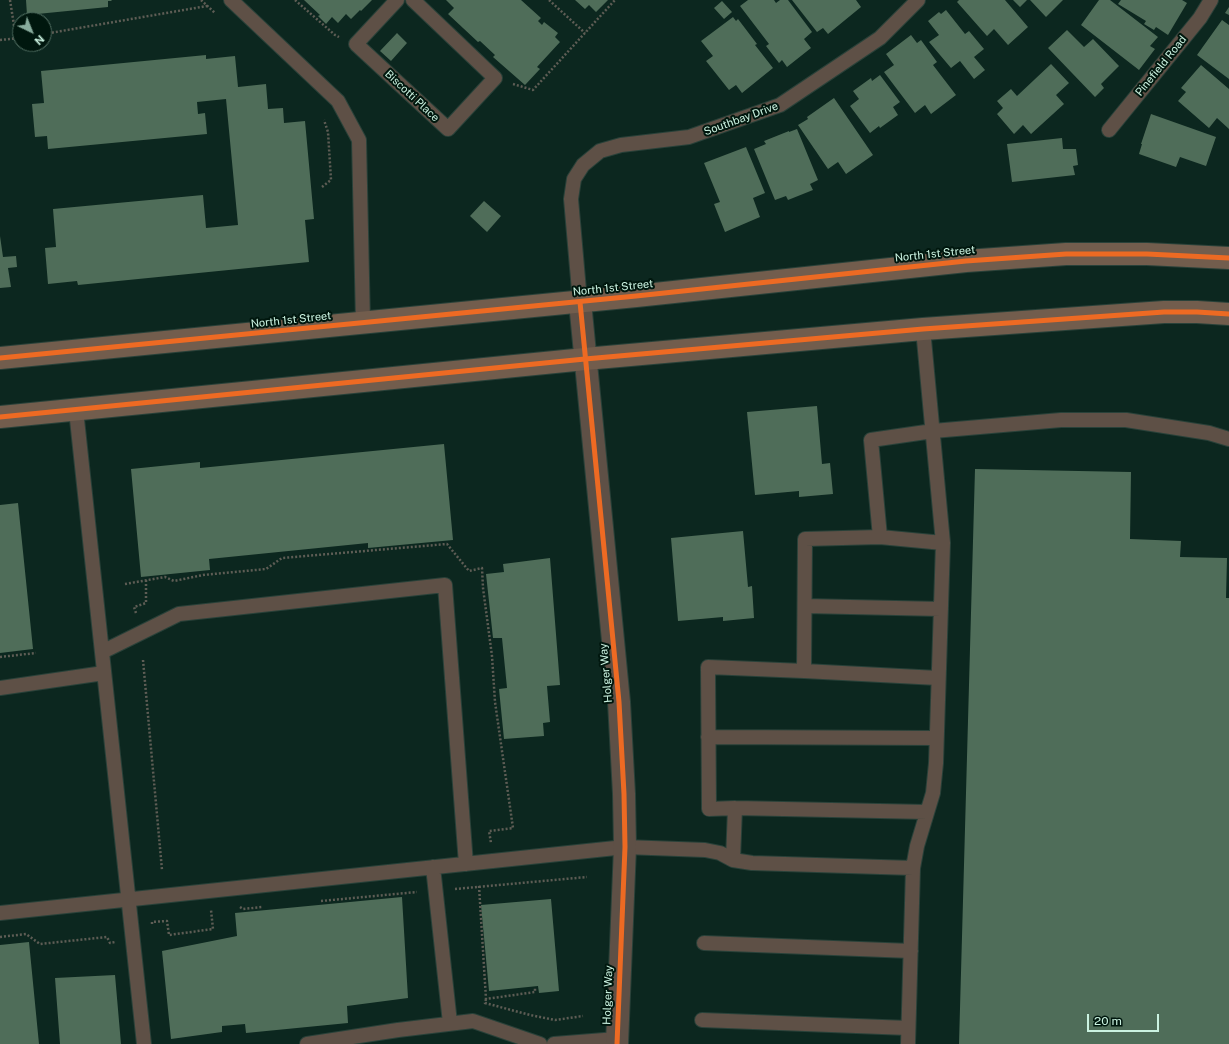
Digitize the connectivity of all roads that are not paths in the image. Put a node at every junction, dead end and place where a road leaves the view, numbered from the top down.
1 (231, 0) edge
2 (397, 0) edge
3 (413, 0) edge
4 (918, 0) edge
5 (1211, 0) edge
6 (1109, 130) dead end
7 (1229, 258) edge
8 (580, 302) junction
9 (1229, 314) edge
10 (363, 323) junction
11 (923, 329) junction
12 (0, 358) edge
13 (585, 359) junction
14 (76, 410) junction
15 (0, 417) edge
16 (933, 431) junction
17 (1229, 439) edge
18 (880, 536) junction
19 (943, 543) junction
20 (805, 606) junction
21 (941, 609) junction
22 (102, 652) junction
23 (804, 671) junction
24 (104, 673) junction
25 (938, 678) junction
26 (0, 688) edge
27 (708, 737) junction
28 (936, 738) junction
29 (735, 808) junction
30 (927, 812) junction
31 (625, 847) junction
32 (733, 860) junction
33 (466, 864) junction
34 (433, 867) junction
35 (914, 868) junction
36 (128, 899) junction
37 (0, 913) edge
38 (704, 943) dead end
39 (911, 951) junction
40 (702, 1020) dead end
41 (450, 1023) junction
42 (908, 1028) junction
43 (617, 1041) edge
44 (144, 1044) edge
45 (307, 1044) edge
46 (540, 1044) edge
47 (554, 1044) edge
48 (908, 1044) edge

1 - 10 lane
2 - 3 lane, Biscotti Place
4 - 8 lane, Southbay Drive
5 - 6 lane, Pinefield Road
7 - 8 main road, North 1st Street
8 - 10 main road, North 1st Street
8 - 13 street, Holger Way
9 - 11 main road
10 - 12 main road, North 1st Street
11 - 13 main road
11 - 16 lane
13 - 14 main road
13 - 31 street, Holger Way
14 - 15 main road
14 - 22 lane
16 - 17 lane
16 - 18 lane
16 - 19 lane
18 - 19 lane
18 - 20 lane
19 - 21 lane
20 - 21 lane
20 - 23 lane
21 - 25 lane
22 - 24 lane
22 - 33 lane
23 - 25 lane
23 - 27 lane
24 - 26 lane
24 - 36 lane
25 - 28 lane
27 - 28 lane
27 - 29 lane
28 - 30 lane
29 - 30 lane
29 - 32 lane
30 - 35 lane
31 - 32 lane
31 - 33 lane
31 - 43 street, Holger Way
32 - 35 lane
33 - 34 lane
34 - 36 lane
34 - 41 lane
35 - 39 lane
36 - 37 lane
36 - 44 lane
38 - 39 lane
39 - 42 lane
40 - 42 lane
41 - 45 lane
41 - 46 lane
42 - 48 lane
43 - 47 lane

